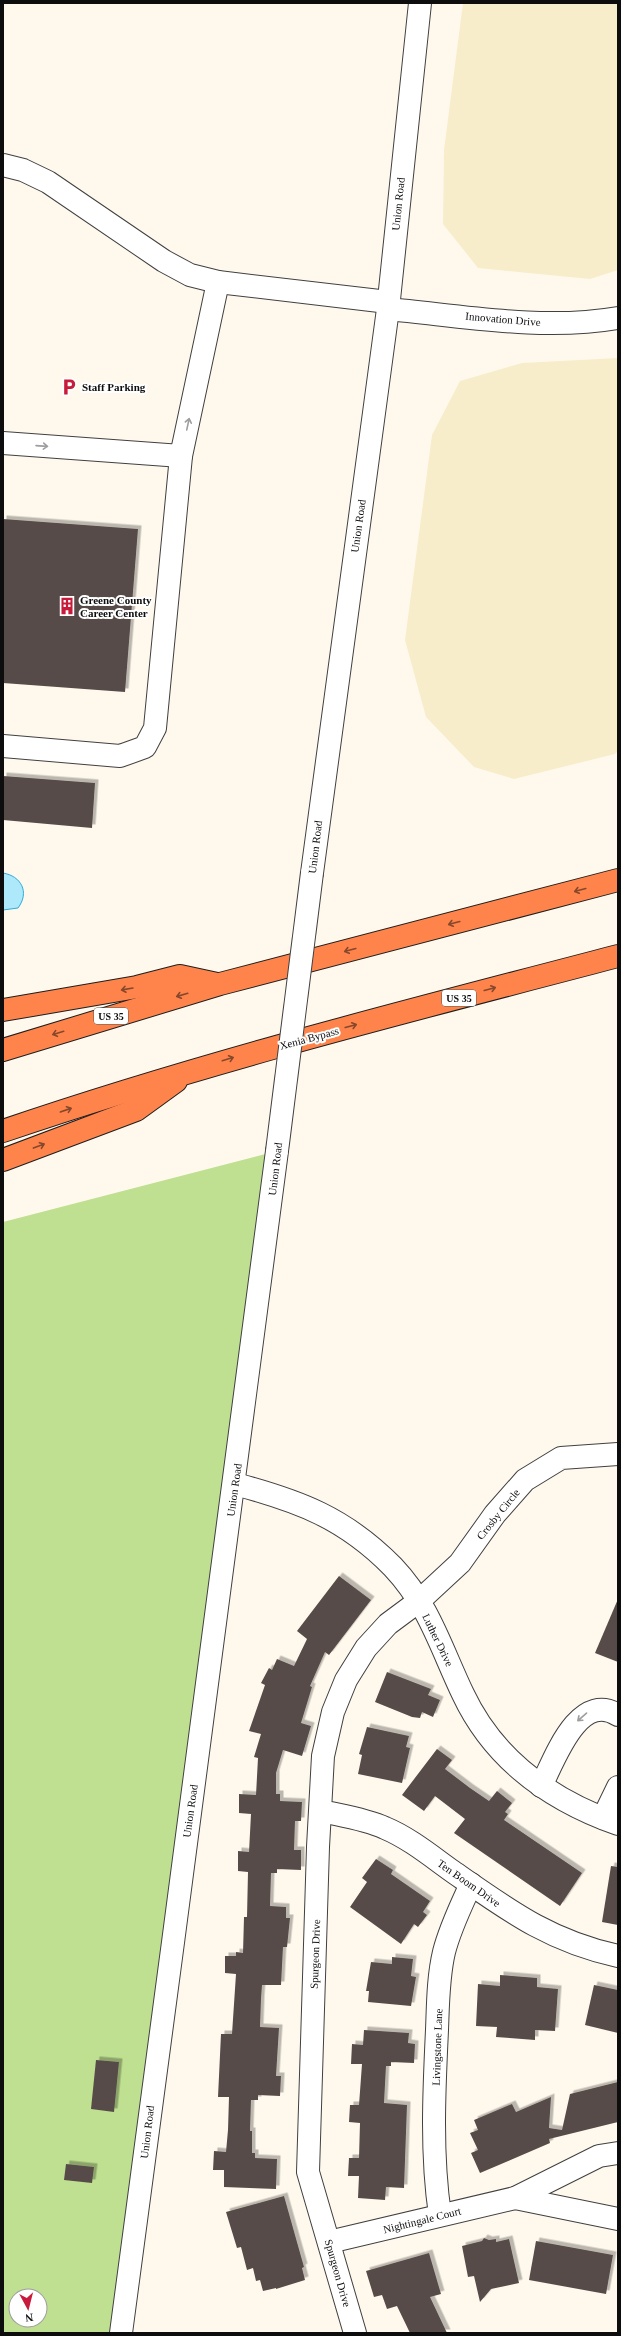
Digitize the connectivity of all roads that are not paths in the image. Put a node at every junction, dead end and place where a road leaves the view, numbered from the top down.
1 (420, 3) edge
2 (3, 165) edge
3 (218, 282) junction
4 (388, 305) junction
5 (618, 318) edge
6 (3, 443) edge
7 (181, 456) junction
8 (3, 746) edge
9 (618, 880) edge
10 (618, 956) edge
11 (220, 984) junction
12 (3, 1010) edge
13 (3, 1050) edge
14 (191, 1070) junction
15 (3, 1131) edge
16 (3, 1160) edge
17 (618, 1454) edge
18 (235, 1484) junction
19 (419, 1601) junction
20 (618, 1715) edge
21 (541, 1786) junction
22 (618, 1787) edge
23 (321, 1811) junction
24 (611, 1821) edge
25 (471, 1884) junction
26 (618, 1956) edge
27 (618, 2152) edge
28 (515, 2198) junction
29 (440, 2215) junction
30 (618, 2219) edge
31 (329, 2242) junction
32 (121, 2333) edge
33 (355, 2333) edge

1 - 4 street, Union Road
2 - 3 street, Innovation Drive
3 - 4 street, Innovation Drive
7 -> 3 street
4 - 5 street, Innovation Drive
4 - 18 street, Union Road, bridge
6 -> 7 street
7 - 8 street
9 -> 11 highway, US 35
14 -> 10 highway, Xenia Bypass / US 35
11 -> 12 highway
11 -> 13 highway, US 35
15 -> 14 highway, Xenia Bypass / US 35
16 -> 14 highway
17 - 19 street, Crosby Circle
18 - 19 street, Luther Drive
18 - 32 street, Union Road
19 - 21 street, Luther Drive
19 - 23 street, Spurgeon Drive
20 -> 21 street
21 - 24 street, Luther Drive
22 - 24 street
23 - 25 street, Ten Boom Drive
23 - 31 street, Spurgeon Drive
25 - 26 street, Ten Boom Drive
25 - 29 street, Livingstone Lane
27 - 28 street, Nightingale Court
28 - 29 street, Nightingale Court
28 - 30 street, Nightingale Court
29 - 31 street, Nightingale Court
31 - 33 street, Spurgeon Drive

